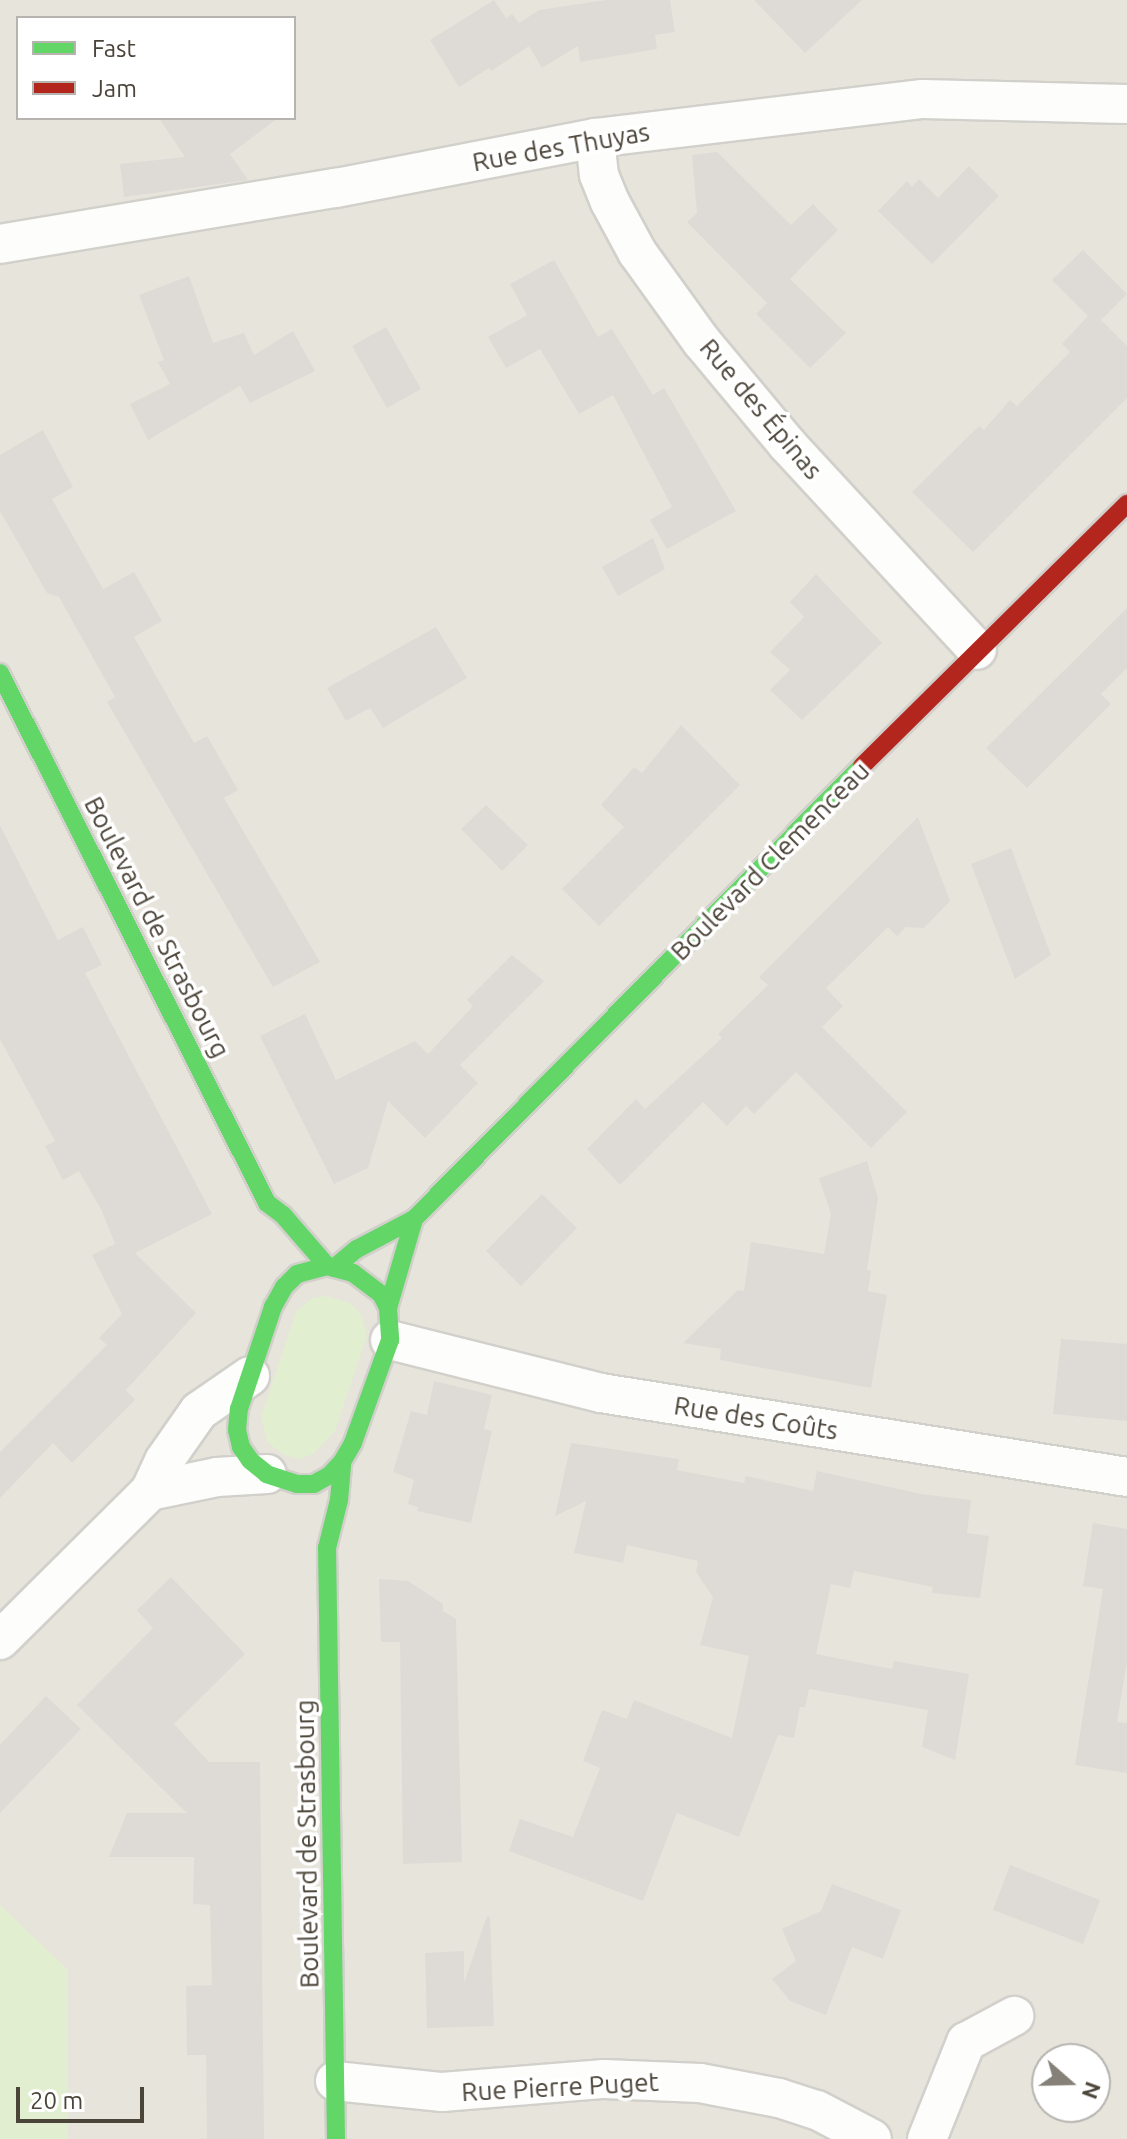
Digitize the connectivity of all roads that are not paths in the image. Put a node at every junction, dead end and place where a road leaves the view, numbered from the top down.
1 (1127, 104) edge
2 (595, 138) junction
3 (0, 244) edge
4 (1127, 504) edge
5 (977, 650) junction
6 (0, 673) edge
7 (267, 1203) junction
8 (414, 1219) junction
9 (266, 1227) dead end
10 (330, 1267) junction
11 (272, 1276) dead end
12 (273, 1307) junction
13 (389, 1324) junction
14 (250, 1376) junction
15 (342, 1462) junction
16 (1127, 1477) edge
17 (279, 1484) junction
18 (150, 1491) junction
19 (311, 1529) dead end
20 (327, 1548) junction
21 (0, 1640) edge
22 (1014, 2016) dead end
23 (335, 2081) junction
24 (336, 2139) edge
25 (872, 2139) edge
26 (927, 2139) edge

1 - 2 street, Rue des Thuyas
2 - 3 street, Rue des Thuyas
2 - 5 street, Rue des Épinas
4 - 5 main road, Boulevard Clemenceau
5 - 8 main road, Boulevard Clemenceau
6 - 7 main road, Boulevard de Strasbourg
7 - 9 main road, Boulevard de Strasbourg
7 - 10 main road, Boulevard de Strasbourg
8 - 10 main road, Boulevard Clemenceau
8 - 13 main road, Boulevard Clemenceau
10 - 12 main road, Boulevard Clemenceau
10 - 13 main road
11 - 12 main road
12 - 14 main road
13 - 15 main road, Boulevard Clemenceau
13 - 16 street, Rue des Coûts
14 - 17 main road
14 - 18 street
15 - 17 main road
15 - 20 main road, Boulevard de Strasbourg
17 - 18 street
18 - 21 street
19 - 20 main road
20 - 23 main road, Boulevard de Strasbourg
22 - 26 street
23 - 24 main road, Boulevard de Strasbourg
23 - 25 street, Rue Pierre Puget

